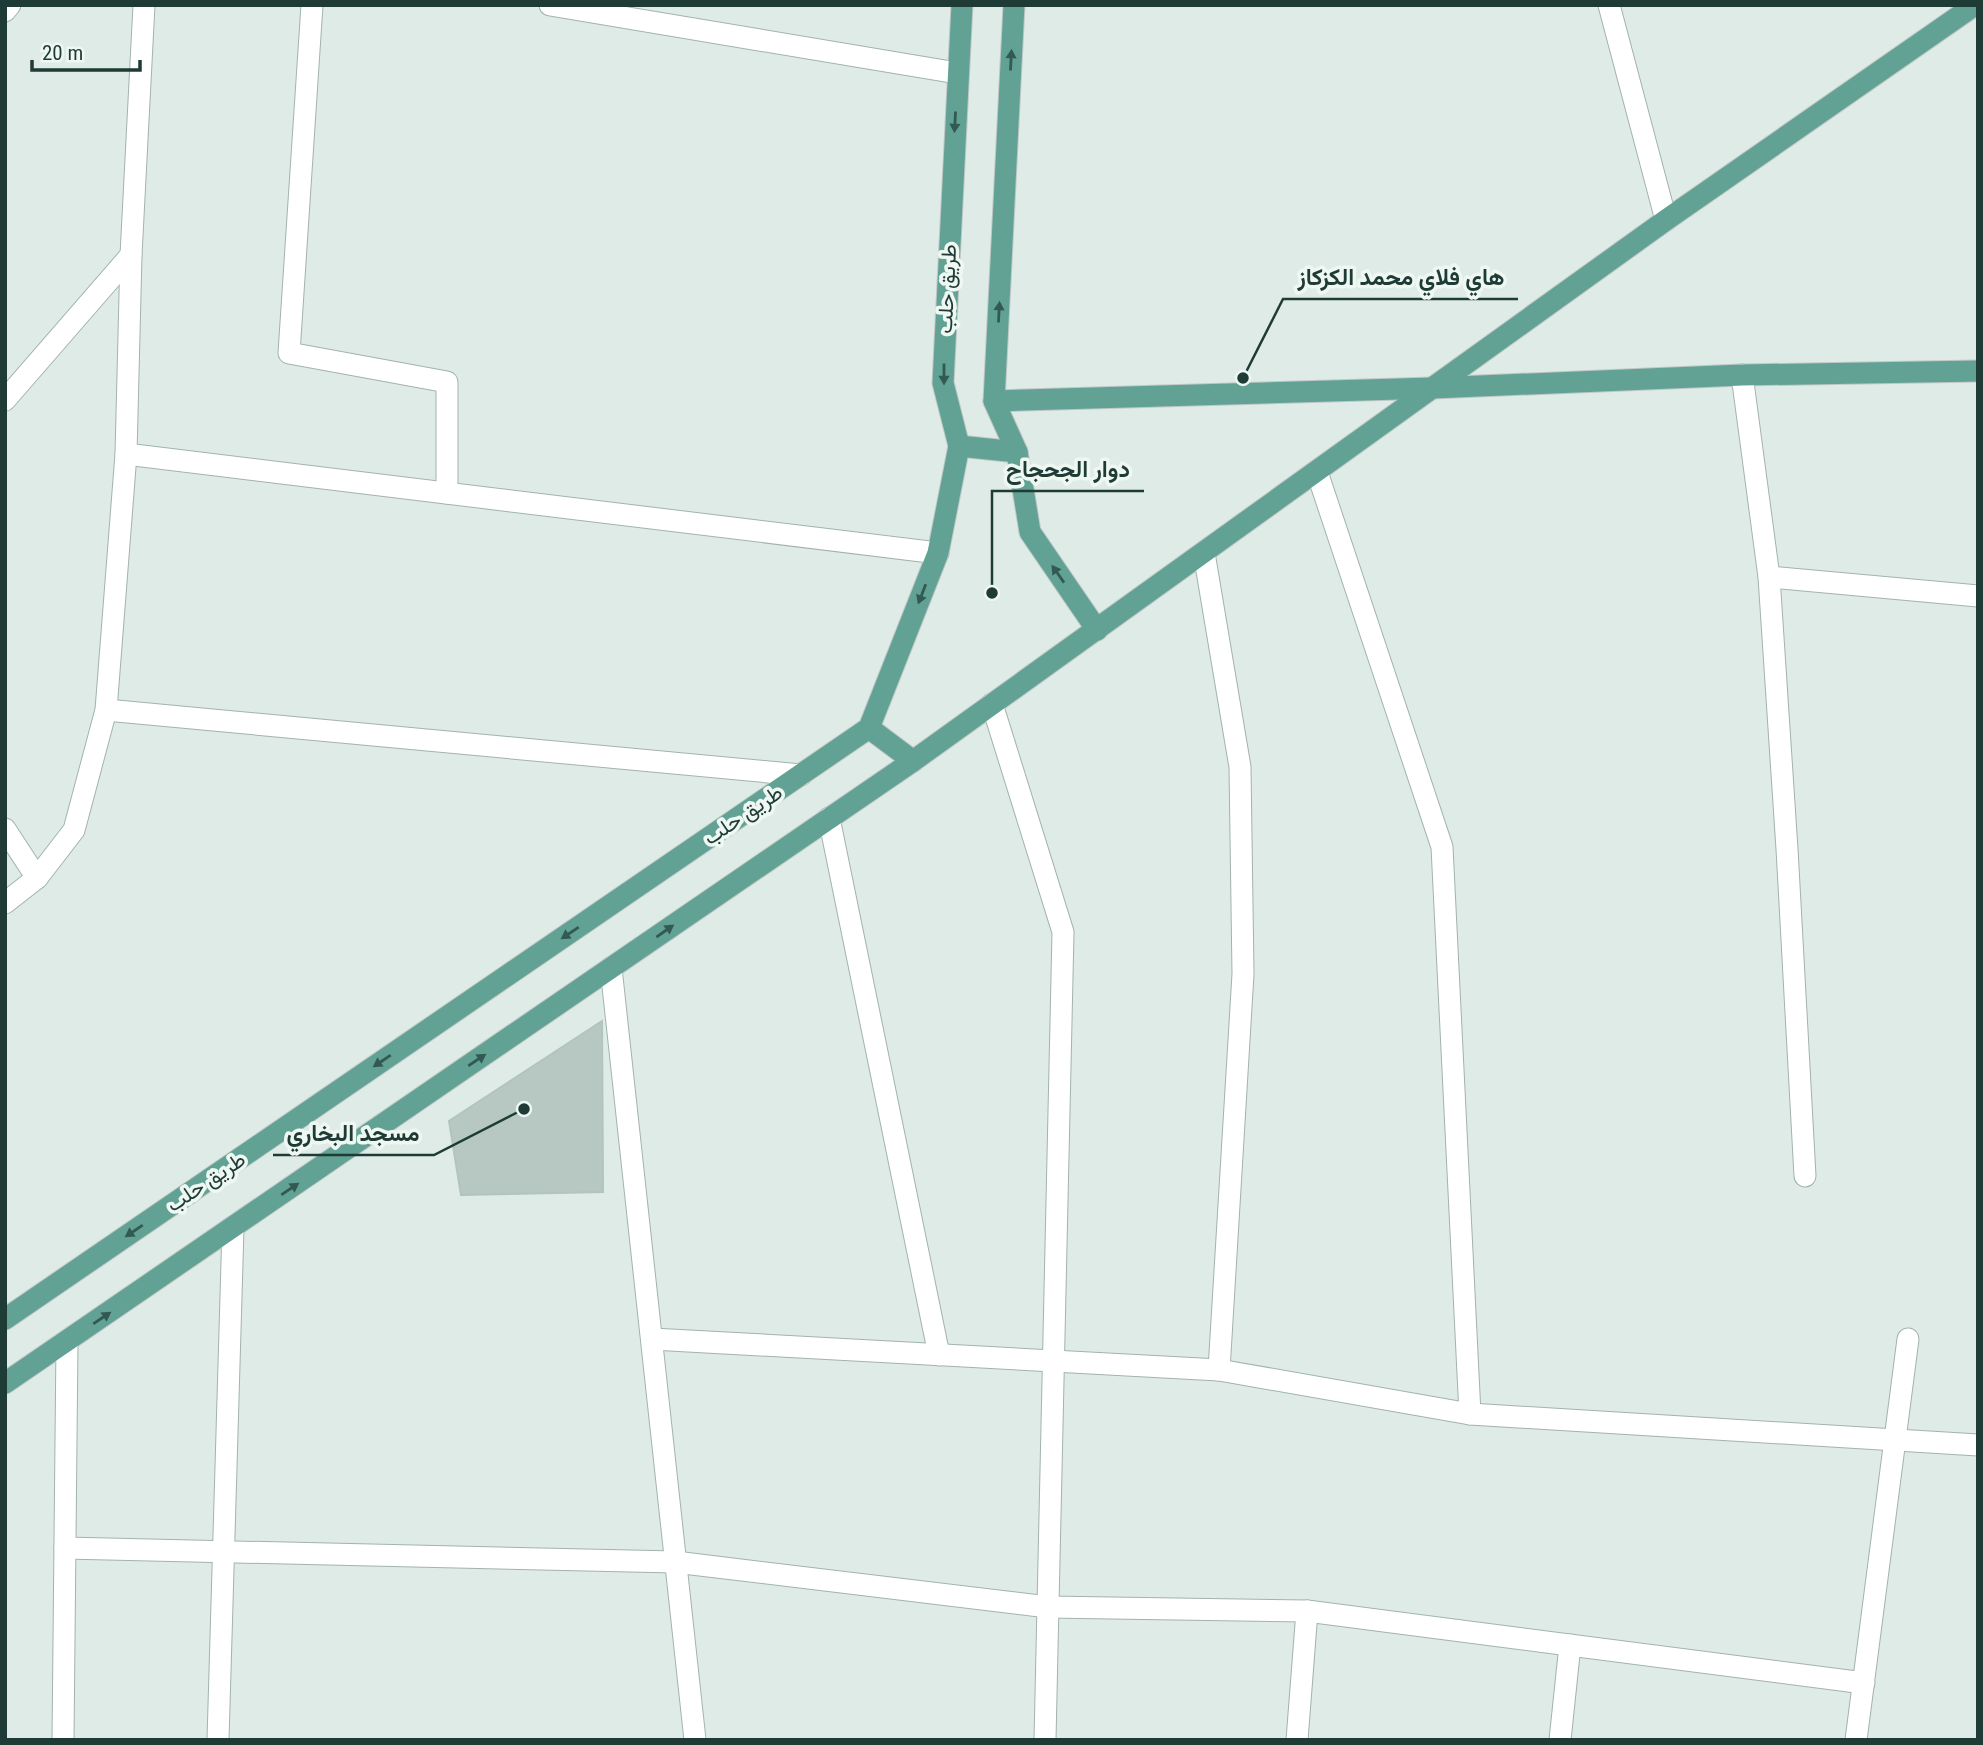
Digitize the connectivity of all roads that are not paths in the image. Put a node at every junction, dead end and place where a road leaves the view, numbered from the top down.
1 (10, 5) edge
2 (144, 5) edge
3 (312, 5) edge
4 (550, 5) edge
5 (962, 5) edge
6 (1014, 5) edge
7 (1609, 5) edge
8 (1975, 5) edge
9 (5, 11) edge
10 (957, 73) junction
11 (1666, 220) junction
12 (131, 255) junction
13 (1978, 372) edge
14 (1742, 376) junction
15 (1433, 388) junction
16 (5, 400) edge
17 (994, 401) junction
18 (959, 446) junction
19 (1017, 452) junction
20 (126, 454) junction
21 (1317, 472) junction
22 (447, 493) junction
23 (938, 553) junction
24 (1204, 553) junction
25 (1769, 577) junction
26 (1978, 596) edge
27 (1097, 630) junction
28 (992, 705) junction
29 (106, 710) junction
30 (869, 728) junction
31 (913, 761) junction
32 (801, 775) junction
33 (829, 818) junction
34 (5, 829) edge
35 (37, 878) junction
36 (5, 903) edge
37 (611, 968) junction
38 (1805, 1176) dead end
39 (233, 1228) junction
40 (5, 1319) edge
41 (652, 1339) junction
42 (1908, 1339) dead end
43 (67, 1342) junction
44 (939, 1355) junction
45 (1054, 1361) junction
46 (1219, 1370) junction
47 (5, 1383) edge
48 (1470, 1414) junction
49 (1895, 1440) junction
50 (1978, 1445) edge
51 (65, 1548) junction
52 (223, 1552) junction
53 (675, 1562) junction
54 (1048, 1607) junction
55 (1307, 1611) junction
56 (1570, 1646) junction
57 (1864, 1682) junction
58 (63, 1740) edge
59 (218, 1740) edge
60 (695, 1740) edge
61 (1045, 1740) edge
62 (1297, 1740) edge
63 (1560, 1740) edge
64 (1856, 1740) edge

1 - 9 street
2 - 12 street
3 - 22 street
4 - 10 street
5 - 10 main road, طريق حلب
17 -> 6 main road
7 - 11 street
8 - 11 main road
10 -> 18 main road, طريق حلب
11 - 15 main road
12 - 16 street
12 - 20 street
13 - 14 main road
14 - 15 main road
14 - 25 street
15 - 17 main road
15 - 21 main road
17 - 19 main road
18 - 19 main road
18 - 23 main road, طريق حلب
27 -> 19 main road
20 - 22 street
20 - 29 street
21 - 24 main road
21 - 48 street
22 - 23 street
23 -> 30 main road, طريق حلب
24 - 27 main road
24 - 46 street
25 - 26 street
25 - 38 street
27 - 28 main road
28 - 31 main road
28 - 45 street
29 - 32 street
29 - 35 street
30 - 31 main road
30 - 32 main road, طريق حلب
31 - 33 main road
32 -> 40 main road, طريق حلب
37 -> 33 main road
33 - 44 street
34 - 35 street
35 - 36 street
39 -> 37 main road
37 - 41 street
43 -> 39 main road
39 - 52 street
41 - 44 street
41 - 53 street
42 - 49 street
43 - 47 main road
43 - 51 street
44 - 45 street
45 - 46 street
45 - 54 street
46 - 48 street
48 - 49 street
49 - 50 street
49 - 57 street
51 - 52 street
51 - 58 street
52 - 53 street
52 - 59 street
53 - 54 street
53 - 60 street
54 - 55 street
54 - 61 street
55 - 56 street
55 - 62 street
56 - 57 street
56 - 63 street
57 - 64 street

